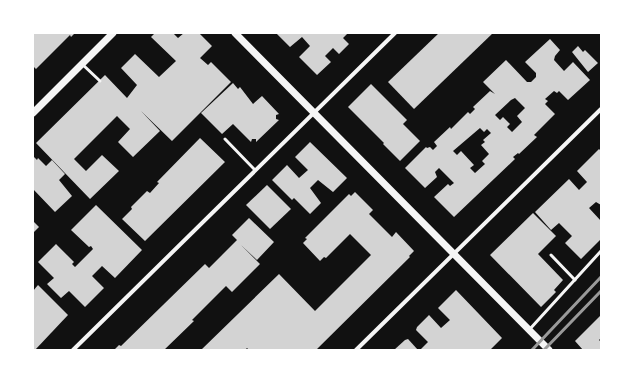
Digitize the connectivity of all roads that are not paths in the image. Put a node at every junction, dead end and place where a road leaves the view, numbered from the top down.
1 (113, 33) edge
2 (235, 33) edge
3 (394, 33) edge
4 (82, 64) junction
5 (100, 81) dead end
6 (601, 109) edge
7 (314, 112) junction
8 (33, 113) edge
9 (225, 139) dead end
10 (255, 170) junction
11 (601, 251) edge
12 (454, 254) junction
13 (550, 255) dead end
14 (575, 280) junction
15 (529, 330) junction
16 (72, 350) edge
17 (356, 350) edge
18 (549, 350) edge

1 - 4 street
2 - 7 street
3 - 7 street
4 - 5 lane
4 - 8 street
6 - 12 street
7 - 10 street
7 - 12 street
9 - 10 lane
10 - 16 street
11 - 14 lane
12 - 15 street
12 - 17 street
13 - 14 lane
14 - 15 lane
15 - 18 street

